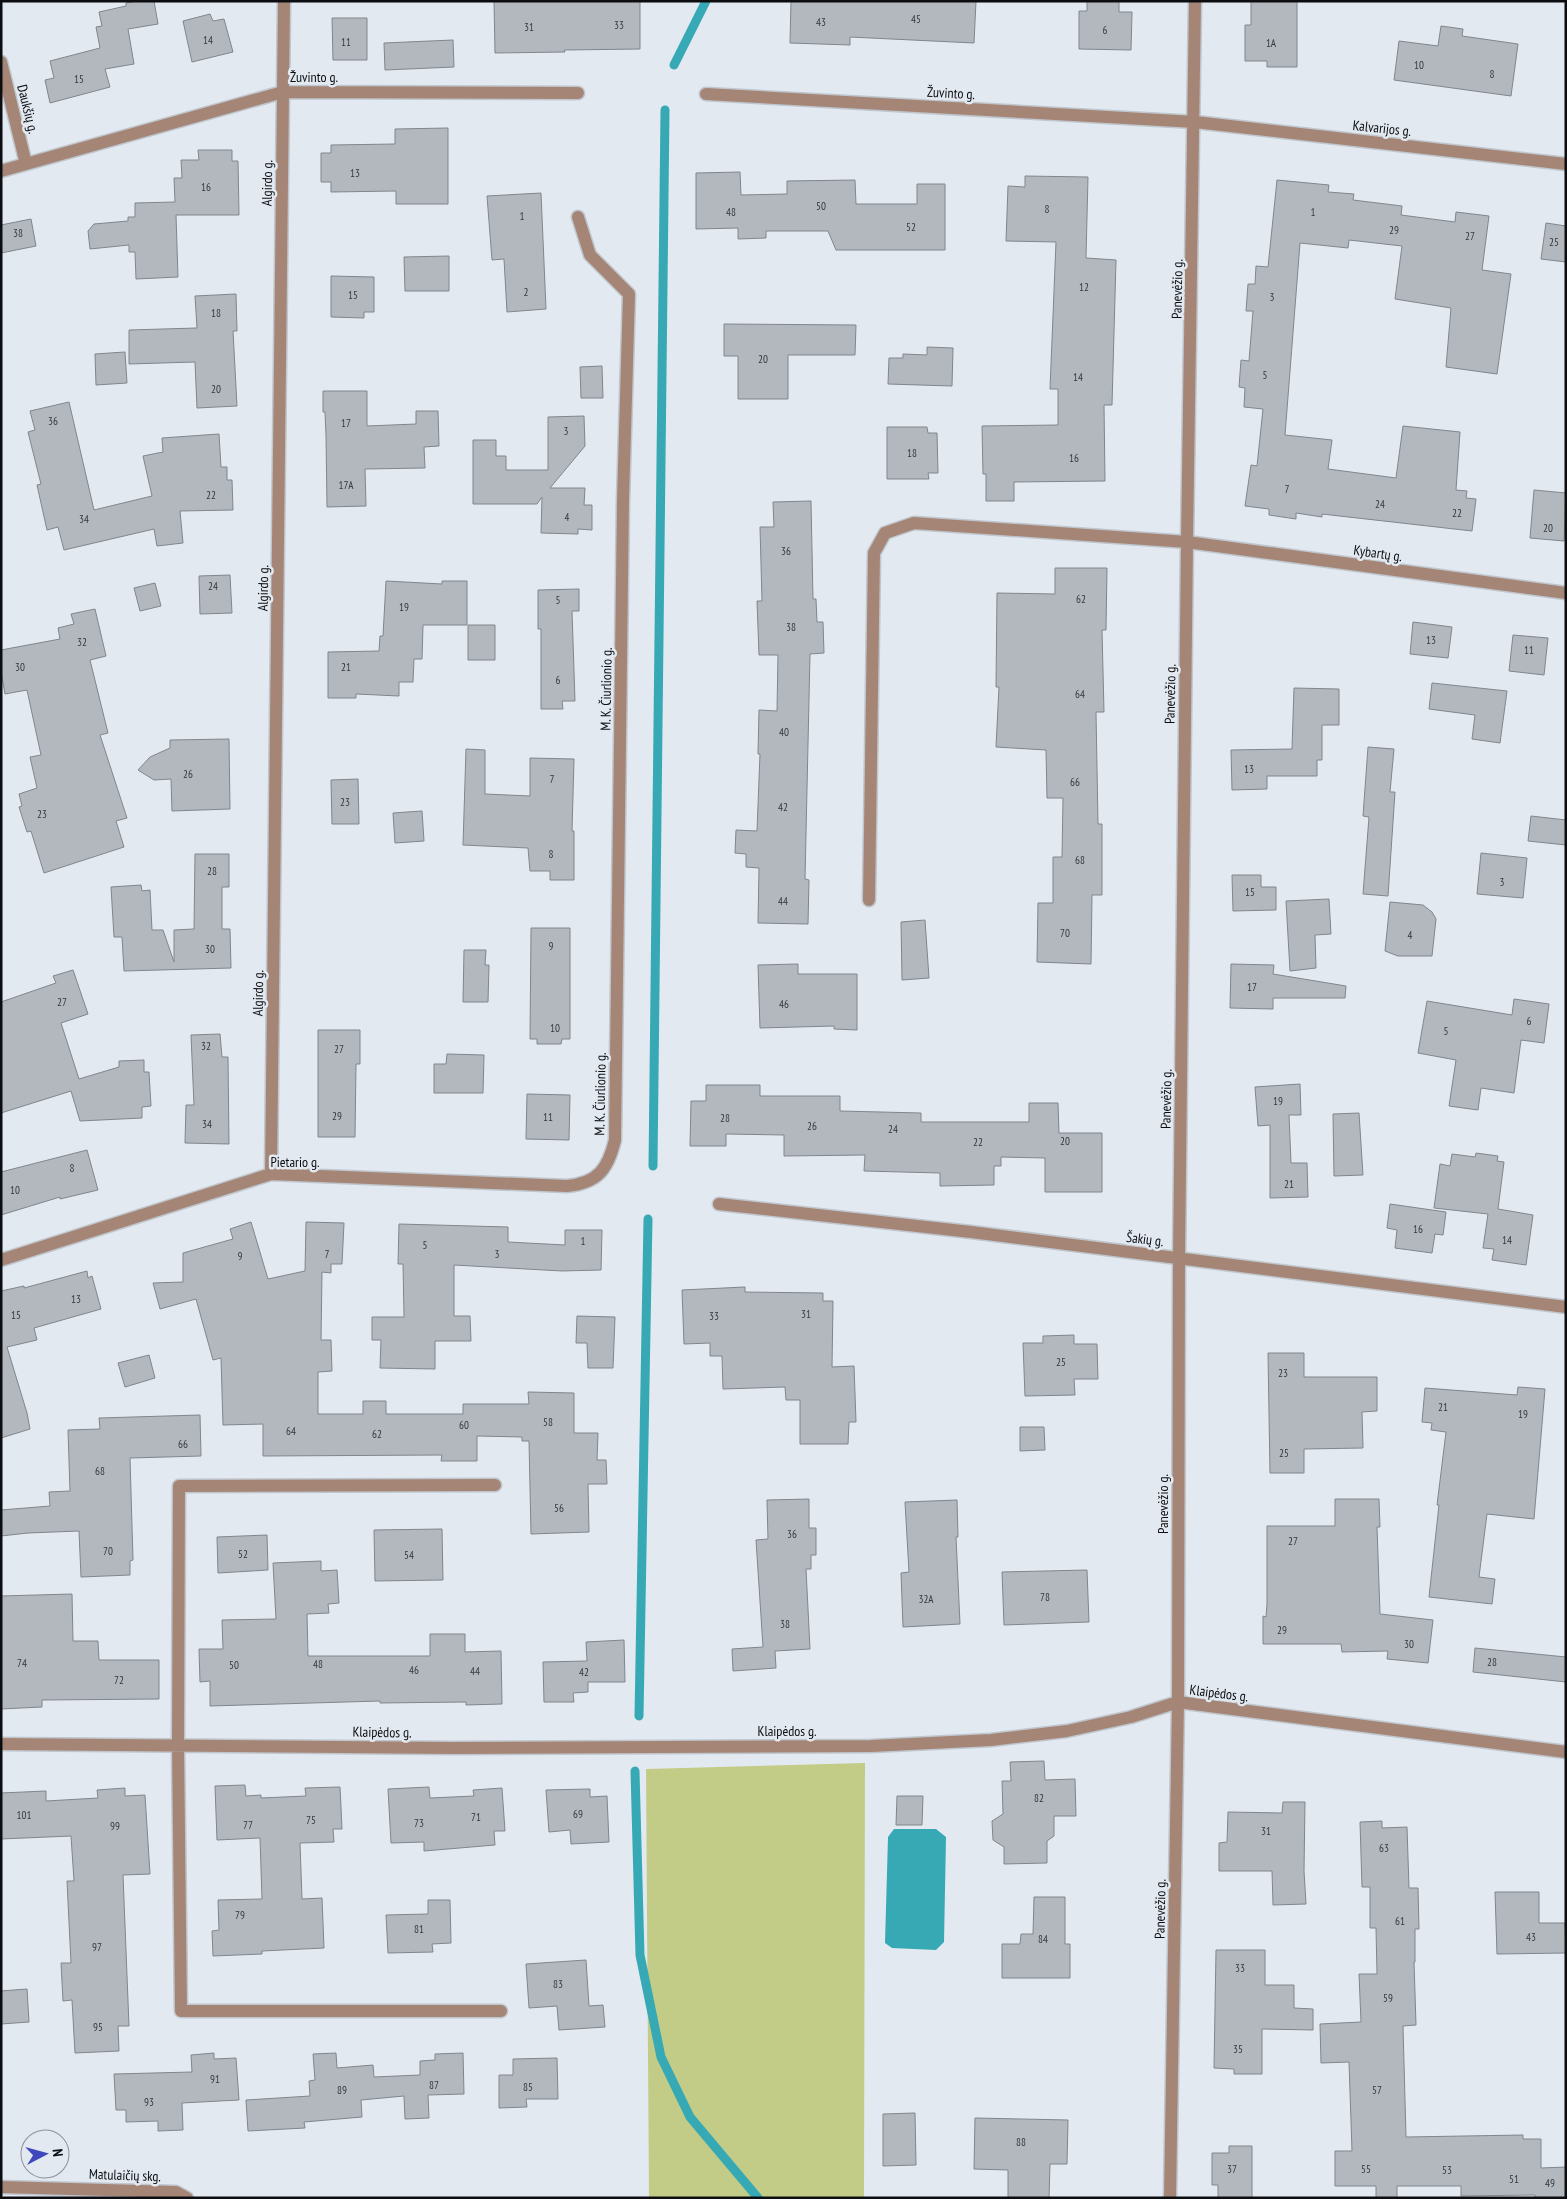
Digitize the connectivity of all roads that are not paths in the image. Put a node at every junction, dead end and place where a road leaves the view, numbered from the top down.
1 (284, 1) edge
2 (1195, 1) edge
3 (1, 62) edge
4 (284, 92) junction
5 (578, 93) dead end
6 (706, 94) dead end
7 (1195, 122) junction
8 (26, 164) junction
9 (1566, 164) edge
10 (1, 171) edge
11 (578, 217) dead end
12 (1187, 542) junction
13 (1566, 593) edge
14 (869, 900) dead end
15 (271, 1174) junction
16 (599, 1176) joint
17 (719, 1204) dead end
18 (1179, 1258) junction
19 (1, 1260) edge
20 (1566, 1308) edge
21 (494, 1484) dead end
22 (1178, 1702) junction
23 (1, 1744) edge
24 (178, 1745) junction
25 (1566, 1752) edge
26 (500, 2010) dead end
27 (1, 2186) edge
28 (187, 2198) edge
29 (1170, 2198) edge

1 - 4 street, Algirdo g.
2 - 7 street, Panevėžio g.
3 - 8 street, Daukšių g.
4 - 5 street, Žuvinto g.
4 - 8 street, Žuvinto g.
4 - 15 street, Algirdo g.
6 - 7 street, Žuvinto g.
7 - 9 street, Kalvarijos g.
7 - 12 street, Panevėžio g.
8 - 10 street, Žuvinto g.
11 - 16 street, M. K. Čiurlionio g.
12 - 13 street, Kybartų g.
12 - 14 street, Kybartų g.
12 - 18 street, Panevėžio g.
15 - 16 street, Pietario g.
15 - 19 street, Pietario g.
17 - 18 street, Šakių g.
18 - 20 street, Šakių g.
18 - 22 street, Panevėžio g.
21 - 24 street
22 - 24 street, Klaipėdos g.
22 - 25 street, Klaipėdos g.
22 - 29 street, Panevėžio g.
23 - 24 street, Klaipėdos g.
24 - 26 street
27 - 28 street, Matulaičių skg.

